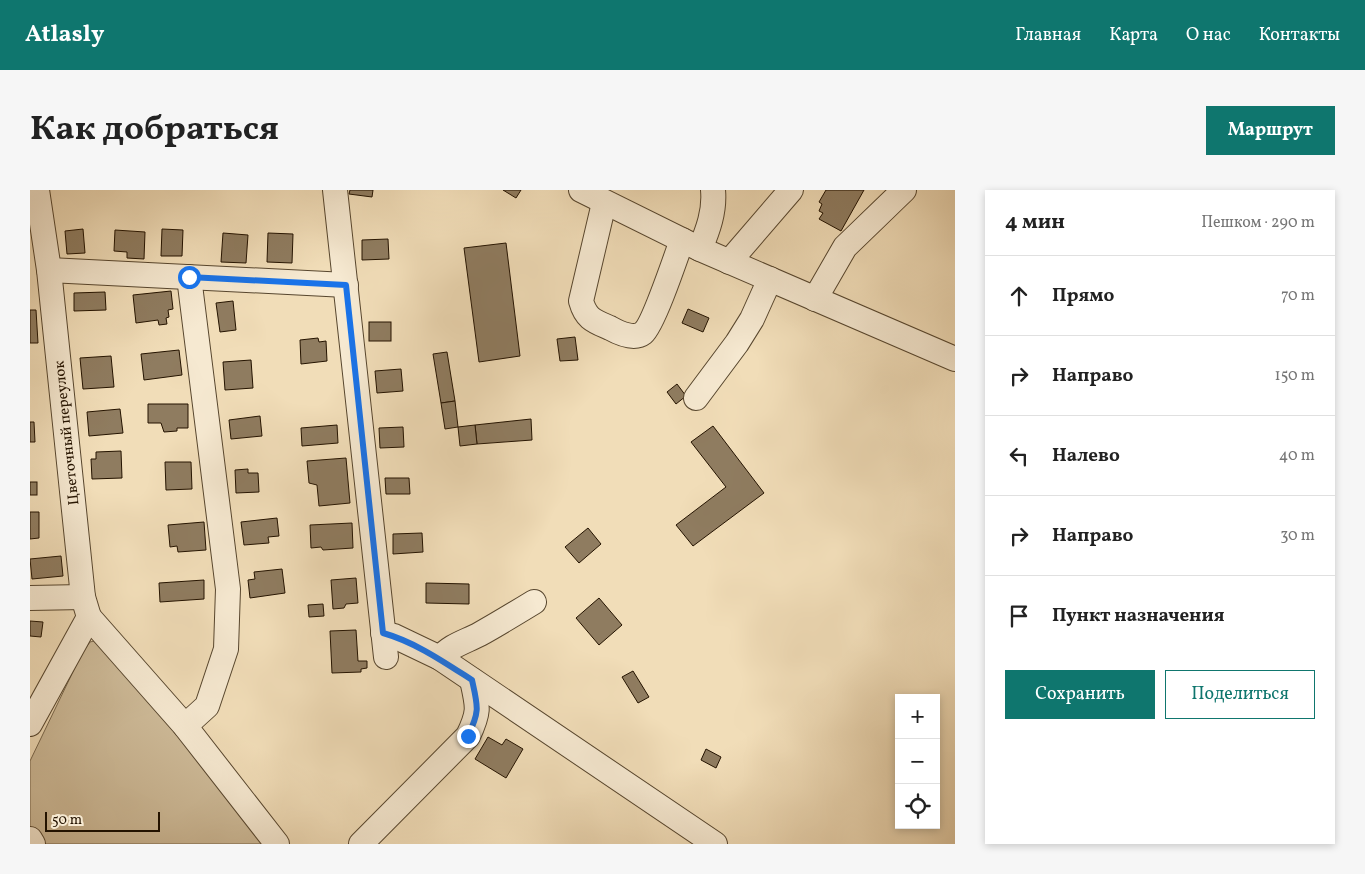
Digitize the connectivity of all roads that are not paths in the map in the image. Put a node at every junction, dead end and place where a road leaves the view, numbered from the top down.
1 (37, 190) edge
2 (336, 190) edge
3 (581, 190) edge
4 (712, 190) edge
5 (791, 190) edge
6 (904, 190) edge
7 (604, 203) junction
8 (691, 245) junction
9 (729, 262) junction
10 (49, 270) junction
11 (189, 277) junction
12 (770, 279) junction
13 (346, 285) junction
14 (815, 299) junction
15 (955, 359) edge
16 (696, 398) dead end
17 (30, 598) edge
18 (534, 602) dead end
19 (86, 607) junction
20 (383, 633) junction
21 (386, 657) dead end
22 (440, 658) junction
23 (472, 680) junction
24 (30, 724) edge
25 (185, 726) junction
26 (30, 839) edge
27 (34, 844) edge
28 (277, 844) edge
29 (361, 844) edge
30 (715, 844) edge

1 - 10 street, Цветочный переулок
2 - 13 street
3 - 7 street
4 - 8 street
5 - 9 street
6 - 14 street
7 - 8 street
7 - 8 street
8 - 9 street
9 - 12 street
10 - 11 street
10 - 19 street, Цветочный переулок
11 - 13 street
11 - 25 street
12 - 14 street
12 - 16 street
13 - 20 street
14 - 15 street
17 - 19 street
18 - 22 street
19 - 24 street
19 - 25 street
20 - 21 street
20 - 22 street
22 - 23 street
23 - 29 street
23 - 30 street
25 - 28 street
26 - 27 street

